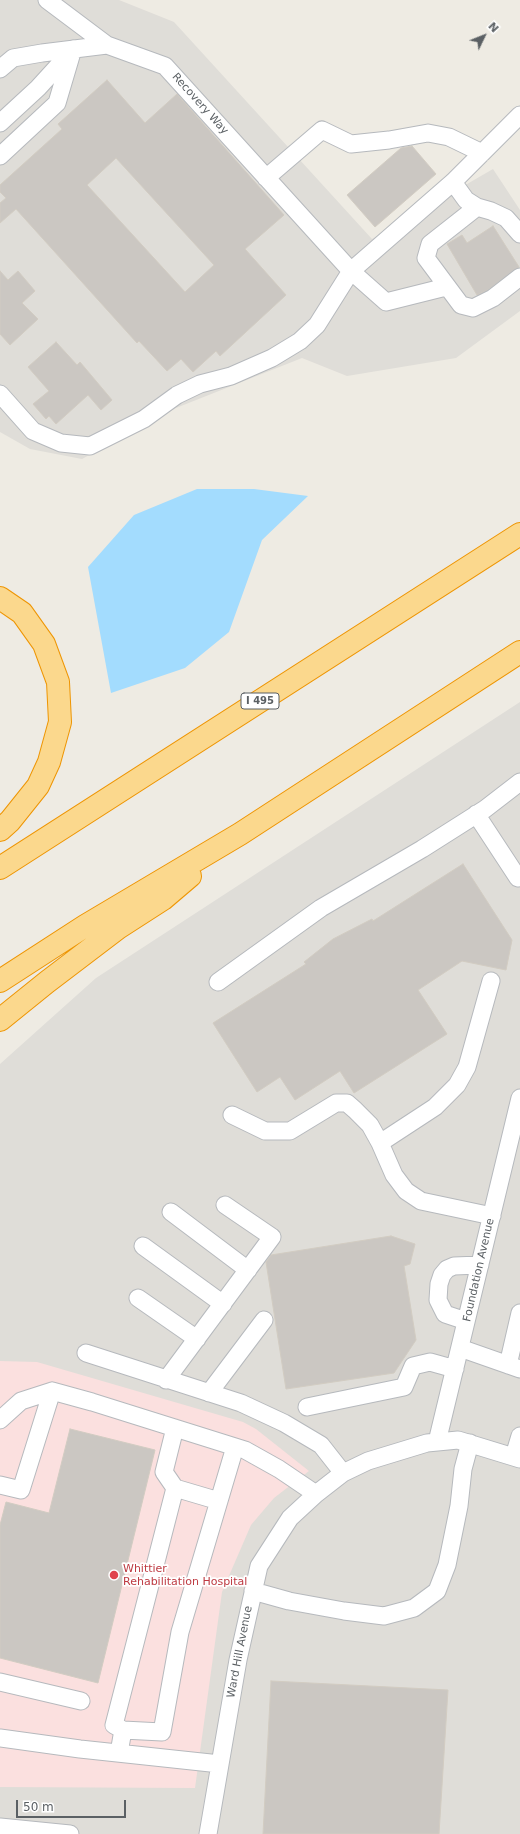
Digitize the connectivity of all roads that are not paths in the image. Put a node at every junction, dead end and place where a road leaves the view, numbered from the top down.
1 (47, 0) edge
2 (107, 45) junction
3 (73, 48) junction
4 (0, 69) edge
5 (520, 115) edge
6 (0, 123) edge
7 (482, 153) junction
8 (0, 156) edge
9 (266, 178) junction
10 (453, 182) junction
11 (477, 207) junction
12 (520, 234) edge
13 (351, 271) junction
14 (520, 278) edge
15 (446, 287) junction
16 (0, 394) edge
17 (520, 534) edge
18 (0, 598) edge
19 (520, 652) edge
20 (520, 782) edge
21 (476, 814) junction
22 (0, 830) edge
23 (240, 834) junction
24 (0, 868) edge
25 (518, 878) dead end
26 (0, 981) edge
27 (491, 981) dead end
28 (218, 982) dead end
29 (0, 1020) edge
30 (520, 1098) edge
31 (232, 1115) dead end
32 (380, 1143) junction
33 (514, 1145) edge
34 (225, 1205) dead end
35 (171, 1212) dead end
36 (492, 1216) junction
37 (143, 1246) dead end
38 (480, 1265) junction
39 (248, 1270) junction
40 (138, 1298) dead end
41 (223, 1304) junction
42 (520, 1314) edge
43 (264, 1320) dead end
44 (466, 1321) junction
45 (197, 1339) junction
46 (460, 1348) junction
47 (86, 1353) dead end
48 (514, 1367) edge
49 (455, 1369) junction
50 (166, 1380) junction
51 (52, 1391) junction
52 (209, 1393) junction
53 (307, 1407) dead end
54 (0, 1420) edge
55 (175, 1428) junction
56 (520, 1436) edge
57 (437, 1442) junction
58 (470, 1443) junction
59 (235, 1447) junction
60 (517, 1457) edge
61 (343, 1473) junction
62 (0, 1485) edge
63 (176, 1488) junction
64 (316, 1494) junction
65 (219, 1501) junction
66 (253, 1590) junction
67 (0, 1682) edge
68 (81, 1701) dead end
69 (123, 1730) junction
70 (0, 1738) edge
71 (119, 1753) junction
72 (220, 1764) junction
73 (0, 1826) edge
74 (69, 1834) edge
75 (208, 1834) edge

1 - 2 street
2 - 3 street, Recovery Way
2 - 9 street, Recovery Way
3 - 4 street, Recovery Way
3 - 6 street
3 - 8 street
5 - 7 street
7 - 9 street
7 - 10 street
9 - 13 street, Recovery Way
10 - 11 street
10 - 13 street
11 - 12 street
11 - 15 street
13 - 15 street, Recovery Way
13 - 16 street
14 - 15 street
17 - 24 highway, I 495
18 - 22 highway
19 - 23 highway
20 - 21 street
21 - 25 street
21 - 28 street
23 - 26 highway
23 - 29 highway
27 - 32 street
30 - 33 street, Foundation Avenue
31 - 32 street
32 - 36 street
33 - 36 street, Foundation Avenue
34 - 39 street
35 - 39 street
36 - 38 street, Foundation Avenue
37 - 41 street
38 - 44 street, Foundation Avenue
38 - 44 street
39 - 41 street
40 - 45 street
41 - 45 street
42 - 48 street
43 - 52 street
44 - 46 street, Foundation Avenue
45 - 50 street
46 - 48 street
46 - 49 street, Foundation Avenue
47 - 50 street
49 - 53 street
49 - 57 street, Foundation Avenue
50 - 52 street
51 - 54 street
51 - 55 street
51 - 62 street
52 - 61 street
55 - 59 street
55 - 63 street
56 - 60 street
57 - 58 street, Ward Hill Avenue
57 - 61 street, Ward Hill Avenue
58 - 60 street, Ward Hill Avenue
58 - 66 street
59 - 64 street
59 - 65 street
61 - 64 street, Ward Hill Avenue
63 - 65 street
63 - 69 street
64 - 66 street, Ward Hill Avenue
65 - 69 street
66 - 72 street, Ward Hill Avenue
67 - 68 street
69 - 71 street
70 - 71 street
71 - 72 street
72 - 75 street, Ward Hill Avenue
73 - 74 street

